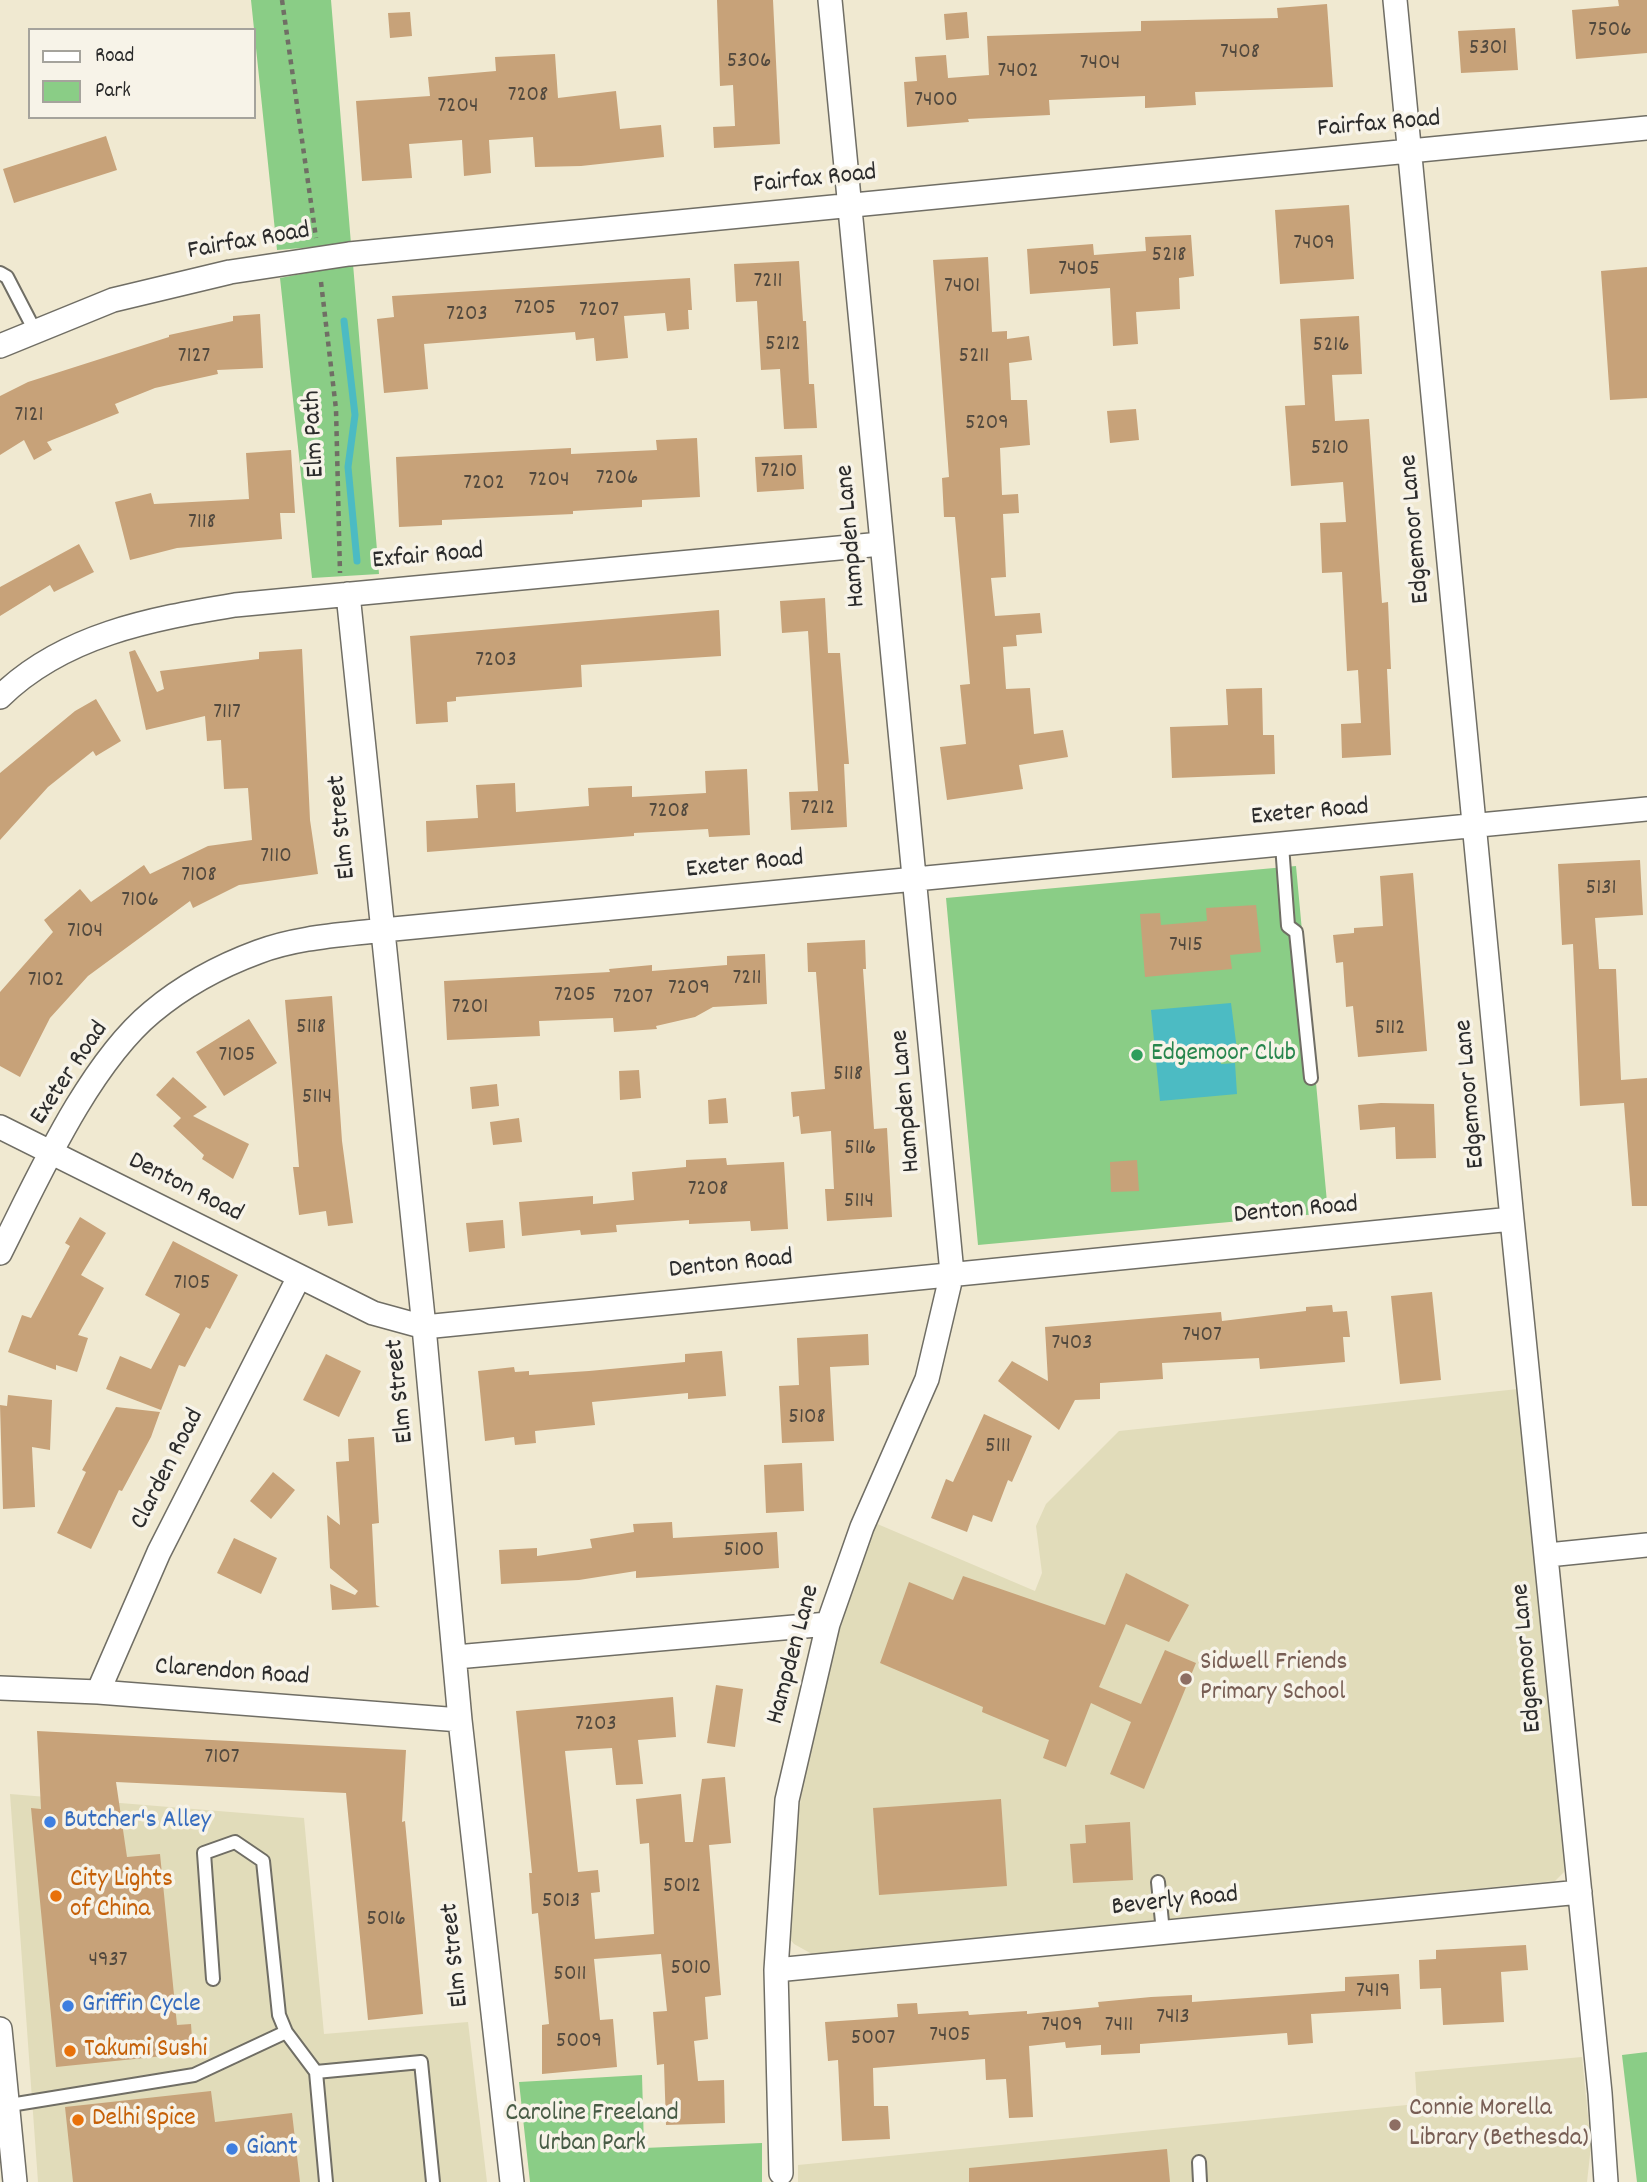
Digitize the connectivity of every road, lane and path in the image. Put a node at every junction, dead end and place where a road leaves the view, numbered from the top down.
1 (282, 0) edge
2 (830, 0) edge
3 (1395, 0) edge
4 (1647, 128) edge
5 (1410, 152) junction
6 (849, 205) junction
7 (317, 246) dead end
8 (319, 270) dead end
9 (0, 272) edge
10 (35, 331) junction
11 (0, 346) edge
12 (881, 544) junction
13 (348, 594) junction
14 (0, 697) edge
15 (1647, 809) edge
16 (1475, 826) junction
17 (1282, 845) junction
18 (914, 878) junction
19 (383, 930) junction
20 (1311, 1078) dead end
21 (0, 1127) edge
22 (51, 1153) junction
23 (1512, 1219) junction
24 (0, 1253) edge
25 (952, 1273) junction
26 (299, 1277) junction
27 (424, 1327) junction
28 (1647, 1545) edge
29 (1548, 1555) junction
30 (828, 1625) junction
31 (456, 1657) junction
32 (0, 1688) edge
33 (97, 1692) junction
34 (460, 1720) junction
35 (1158, 1882) dead end
36 (1580, 1892) junction
37 (1163, 1932) junction
38 (776, 1970) junction
39 (213, 1979) dead end
40 (0, 2029) edge
41 (286, 2032) junction
42 (316, 2072) junction
43 (4, 2106) edge
44 (1199, 2162) dead end
45 (781, 2173) dead end
46 (15, 2182) edge
47 (326, 2182) edge
48 (433, 2182) edge
49 (512, 2182) edge
50 (1200, 2182) edge
51 (1606, 2182) edge

1 - 7 path
2 - 6 street, Hampden Lane
3 - 5 street, Edgemoor Lane
4 - 5 street, Fairfax Road
5 - 6 street, Fairfax Road
5 - 16 street, Edgemoor Lane
6 - 10 street, Fairfax Road
6 - 12 street, Hampden Lane
8 - 13 path, Elm Path
9 - 10 lane
10 - 11 street, Fairfax Road
12 - 13 street, Exfair Road
12 - 18 street, Hampden Lane
13 - 14 street, Exfair Road
13 - 19 street, Elm Street
15 - 16 street, Exeter Road
16 - 17 street, Exeter Road
16 - 23 street, Edgemoor Lane
17 - 18 street, Exeter Road
17 - 20 lane
18 - 19 street, Exeter Road
18 - 25 street, Hampden Lane
19 - 22 street, Exeter Road
19 - 27 street, Elm Street
21 - 22 street, Denton Road
22 - 24 street, Exeter Road
22 - 26 street, Denton Road
23 - 25 street, Denton Road
23 - 29 street, Edgemoor Lane
25 - 27 street, Denton Road
25 - 30 street, Hampden Lane
26 - 27 street, Denton Road
26 - 33 street, Clarden Road
27 - 31 street, Elm Street
28 - 29 street
29 - 36 street, Edgemoor Lane
30 - 31 street
30 - 38 street, Hampden Lane
31 - 34 street, Elm Street
32 - 33 street, Clarendon Road
33 - 34 street, Clarendon Road
34 - 49 street, Elm Street
35 - 37 lane
36 - 37 street, Beverly Road
36 - 51 street, Edgemoor Lane
37 - 38 street, Beverly Road
38 - 45 street, Hampden Lane
39 - 41 lane
40 - 43 street
41 - 42 lane
41 - 43 lane
42 - 47 lane
42 - 48 lane
43 - 46 street
44 - 50 lane

